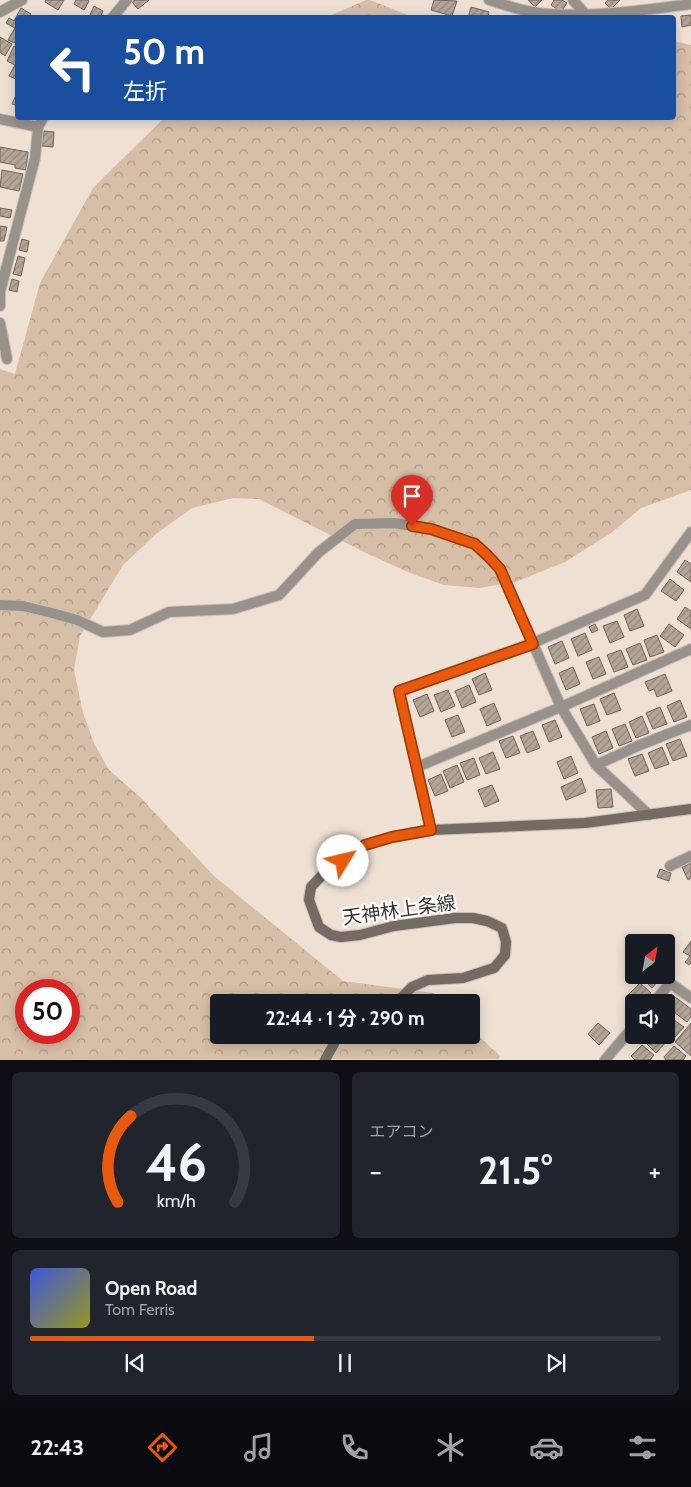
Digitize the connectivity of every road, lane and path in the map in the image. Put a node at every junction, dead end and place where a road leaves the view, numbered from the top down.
1 (22, 0) edge
2 (127, 0) edge
3 (489, 0) edge
4 (573, 0) edge
5 (691, 4) edge
6 (0, 12) edge
7 (585, 14) junction
8 (114, 15) edge
9 (0, 120) edge
10 (41, 122) edge
11 (0, 292) edge
12 (0, 306) edge
13 (0, 323) edge
14 (8, 359) dead end
15 (691, 532) edge
16 (0, 605) edge
17 (533, 644) junction
18 (691, 649) edge
19 (561, 707) junction
20 (691, 725) edge
21 (596, 765) junction
22 (417, 767) junction
23 (691, 809) edge
24 (649, 816) junction
25 (431, 830) junction
26 (691, 856) edge
27 (670, 866) dead end
28 (406, 994) edge
29 (661, 994) edge
30 (691, 998) edge
31 (625, 1037) edge
32 (334, 1044) edge
33 (325, 1060) edge
34 (605, 1060) edge

1 - 6 street
2 - 8 street
3 - 7 street
4 - 7 street
5 - 7 street
9 - 10 street
10 - 11 street
11 - 12 street
13 - 14 street
15 - 17 street
16 - 17 street
17 - 19 street
17 - 22 street
18 - 19 street
19 - 21 street
19 - 22 street
20 - 21 street
21 - 24 street
22 - 25 street
23 - 24 main road, 天神林上条線
24 - 25 main road, 天神林上条線
25 - 28 main road, 天神林上条線
26 - 27 street
29 - 30 street
31 - 34 street
32 - 33 main road

